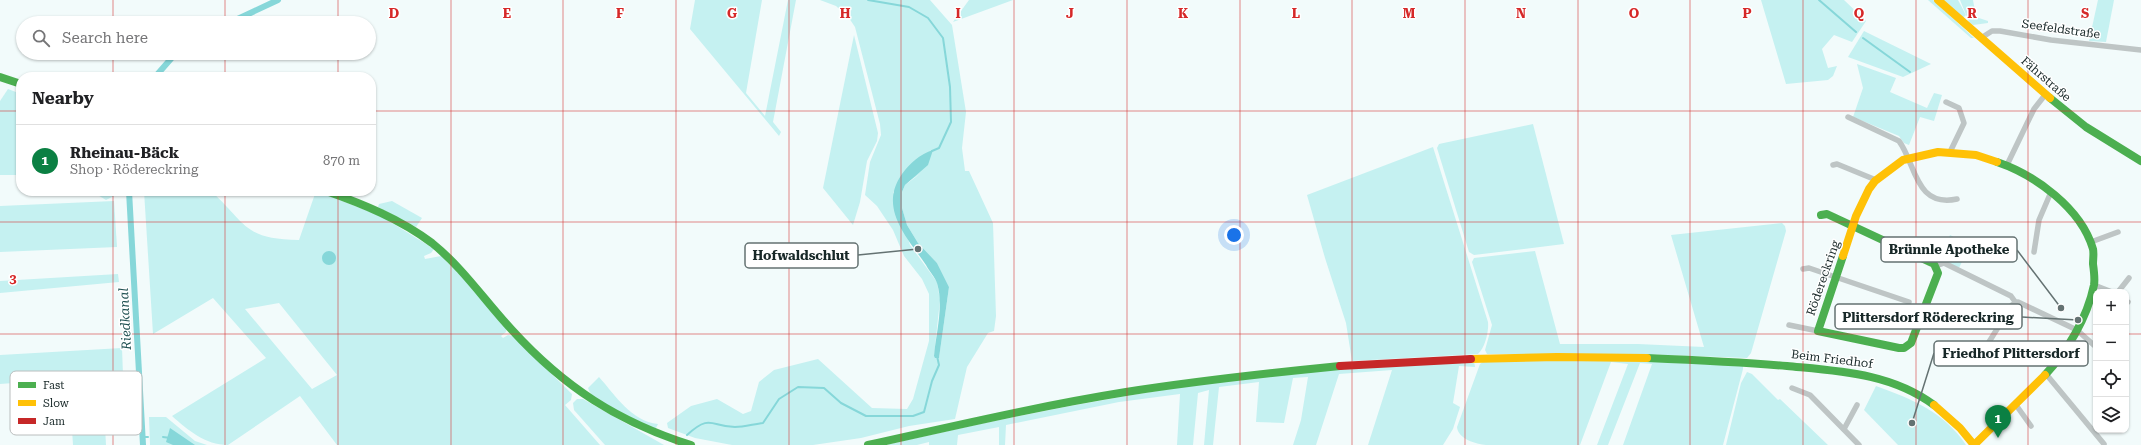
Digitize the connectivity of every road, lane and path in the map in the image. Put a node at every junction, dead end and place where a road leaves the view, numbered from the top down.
1 (1940, 2) edge
2 (1981, 38) junction
3 (2141, 50) edge
4 (0, 77) edge
5 (16, 82) edge
6 (2045, 95) junction
7 (1946, 102) dead end
8 (1848, 117) dead end
9 (1950, 152) junction
10 (1907, 158) junction
11 (2141, 160) edge
12 (1833, 165) dead end
13 (2007, 165) junction
14 (1876, 180) junction
15 (2051, 192) junction
16 (339, 196) edge
17 (1957, 199) dead end
18 (1821, 215) dead end
19 (1853, 226) junction
20 (2118, 232) dead end
21 (2091, 242) junction
22 (2034, 252) dead end
23 (1936, 266) junction
24 (1803, 270) dead end
25 (1836, 276) junction
26 (2129, 278) dead end
27 (2094, 284) junction
28 (2105, 289) edge
29 (2120, 289) edge
30 (1909, 302) dead end
31 (2016, 303) junction
32 (1789, 325) dead end
33 (2077, 330) junction
34 (1818, 331) junction
35 (2093, 344) edge
36 (1979, 358) dead end
37 (2046, 374) junction
38 (1792, 388) dead end
39 (1856, 405) dead end
40 (2016, 405) junction
41 (2031, 426) dead end
42 (1844, 429) junction
43 (2104, 444) dead end
44 (691, 445) edge
45 (868, 445) edge
46 (1860, 445) edge
47 (1974, 445) edge

1 - 2 main road, Fährstraße
2 - 3 street, Seefeldstraße
2 - 6 main road, Fährstraße
4 - 5 main road
6 - 11 main road, Fährstraße
6 - 13 street
7 - 9 street
8 - 10 street
9 - 10 main road, Rödereckring
9 - 13 main road, Rödereckring
10 - 14 main road, Rödereckring
10 - 17 street
12 - 14 street
13 - 15 main road, Rödereckring
14 - 19 main road, Rödereckring
15 - 21 main road, Rödereckring
15 - 22 street
16 - 44 main road
18 - 19 main road
19 - 23 main road
19 - 25 main road, Rödereckring
20 - 21 street
21 - 27 main road, Rödereckring
23 - 31 street
23 - 34 main road, Rödereckring
24 - 25 street
25 - 30 street
25 - 34 main road, Rödereckring
26 - 29 street
27 - 28 street
27 - 33 main road, Rödereckring
31 - 33 street
31 - 36 street
32 - 34 street
33 - 35 street
33 - 37 main road, Rödereckring
37 - 40 main road, Rödereckring
37 - 43 street
38 - 42 street
39 - 42 street
40 - 41 street
40 - 47 main road, Rödereckring
42 - 46 street
45 - 47 main road, Beim Friedhof

